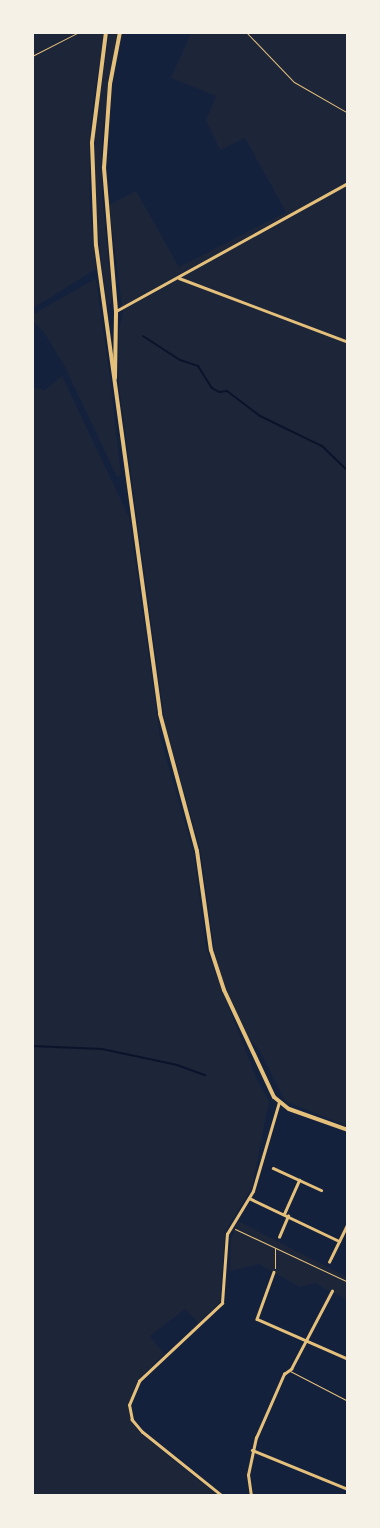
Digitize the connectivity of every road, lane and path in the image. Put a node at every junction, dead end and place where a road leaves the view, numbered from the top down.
1 (79, 32) edge
2 (106, 32) edge
3 (120, 32) edge
4 (246, 32) edge
5 (32, 56) edge
6 (348, 113) edge
7 (348, 183) edge
8 (179, 278) junction
9 (116, 311) junction
10 (104, 314) junction
11 (348, 342) edge
12 (114, 390) junction
13 (279, 1102) junction
14 (348, 1130) edge
15 (274, 1168) dead end
16 (299, 1180) junction
17 (321, 1190) dead end
18 (249, 1198) junction
19 (284, 1214) junction
20 (288, 1216) junction
21 (348, 1223) edge
22 (230, 1226) junction
23 (279, 1237) dead end
24 (339, 1241) junction
25 (275, 1247) junction
26 (329, 1262) dead end
27 (274, 1272) joint
28 (348, 1282) edge
29 (332, 1291) dead end
30 (305, 1340) junction
31 (348, 1359) edge
32 (291, 1370) junction
33 (346, 1400) dead end
34 (252, 1450) junction
35 (348, 1489) edge
36 (222, 1496) edge
37 (251, 1496) edge

1 - 5 lane
2 - 10 main road
3 - 9 main road
4 - 6 path
7 - 8 street
8 - 9 street
8 - 11 street
9 - 10 main road
9 - 12 main road
10 - 12 main road
12 - 13 main road
13 - 14 main road
13 - 18 street
15 - 16 street
16 - 17 street
16 - 19 street
18 - 19 street
18 - 22 street
19 - 20 street
20 - 23 street
20 - 24 street
21 - 24 street
22 - 25 path
22 - 36 street
24 - 26 street
25 - 27 path
25 - 28 path
27 - 30 street
29 - 30 street
30 - 31 street
30 - 32 street
32 - 33 lane
32 - 34 street
34 - 35 street
34 - 37 street

